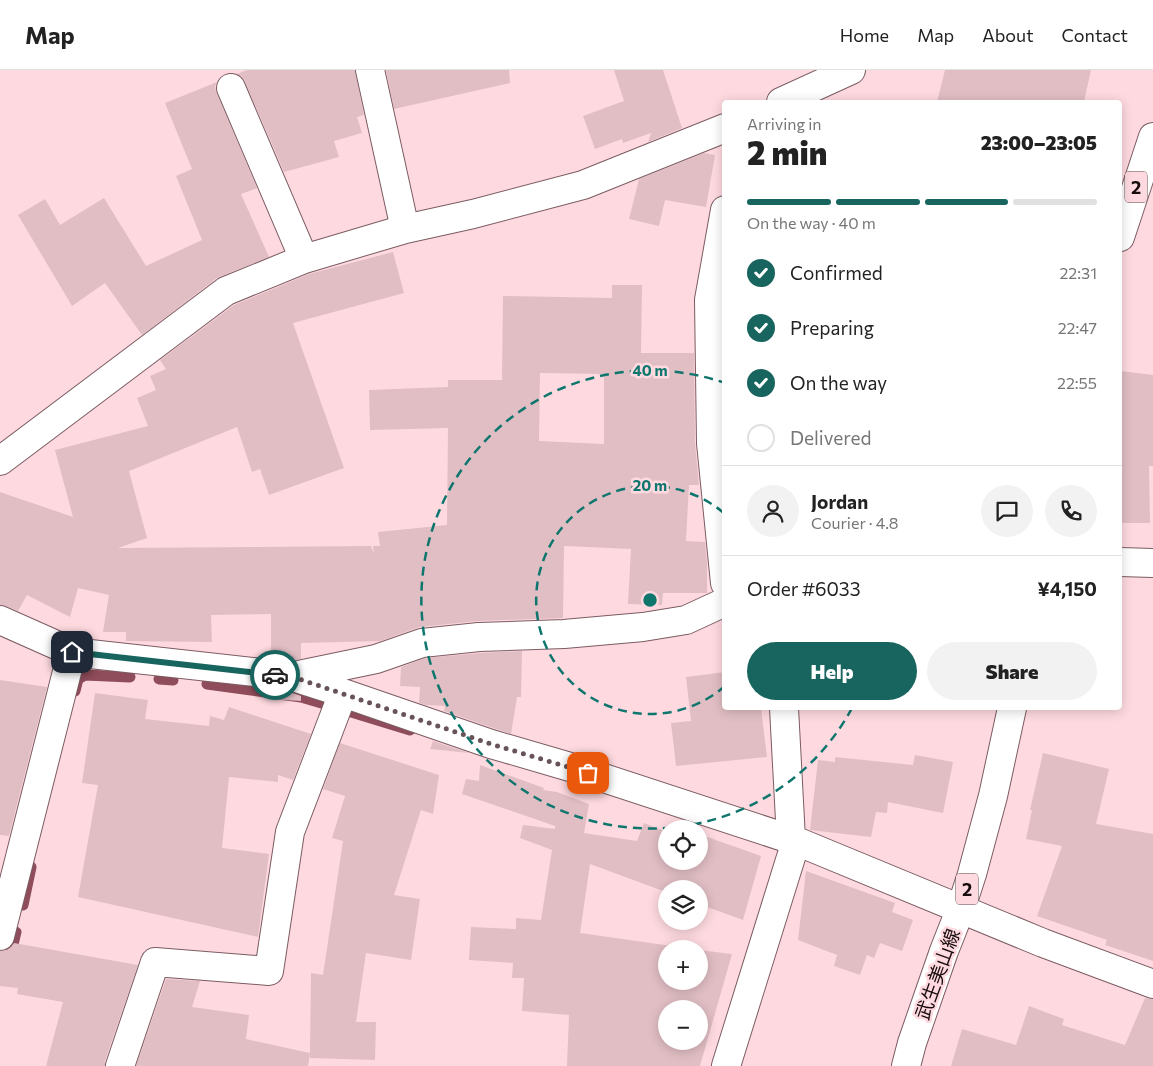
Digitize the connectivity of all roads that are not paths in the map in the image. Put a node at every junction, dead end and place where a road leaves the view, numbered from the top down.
1 (370, 70) edge
2 (851, 70) edge
3 (231, 88) dead end
4 (785, 100) edge
5 (722, 129) edge
6 (1153, 137) edge
7 (722, 227) edge
8 (405, 229) junction
9 (1122, 231) edge
10 (304, 259) junction
11 (0, 461) edge
12 (722, 553) edge
13 (1122, 562) edge
14 (1153, 563) edge
15 (722, 603) edge
16 (0, 620) edge
17 (72, 652) junction
18 (290, 676) junction
19 (343, 693) junction
20 (784, 710) edge
21 (1012, 710) edge
22 (794, 840) junction
23 (961, 908) junction
24 (0, 936) edge
25 (1153, 984) edge
26 (120, 1066) edge
27 (726, 1066) edge
28 (906, 1066) edge

1 - 8 street
2 - 4 street
3 - 10 street
5 - 8 street
6 - 9 street, 2
7 - 12 street
8 - 10 street
10 - 11 street
13 - 14 street
15 - 18 street
16 - 17 street
17 - 18 street
17 - 24 street
18 - 19 street
19 - 22 street
19 - 26 street
20 - 22 street
21 - 23 street, 武生美山線 / 2
22 - 23 street
22 - 27 street
23 - 25 street
23 - 28 street, 武生美山線 / 2

